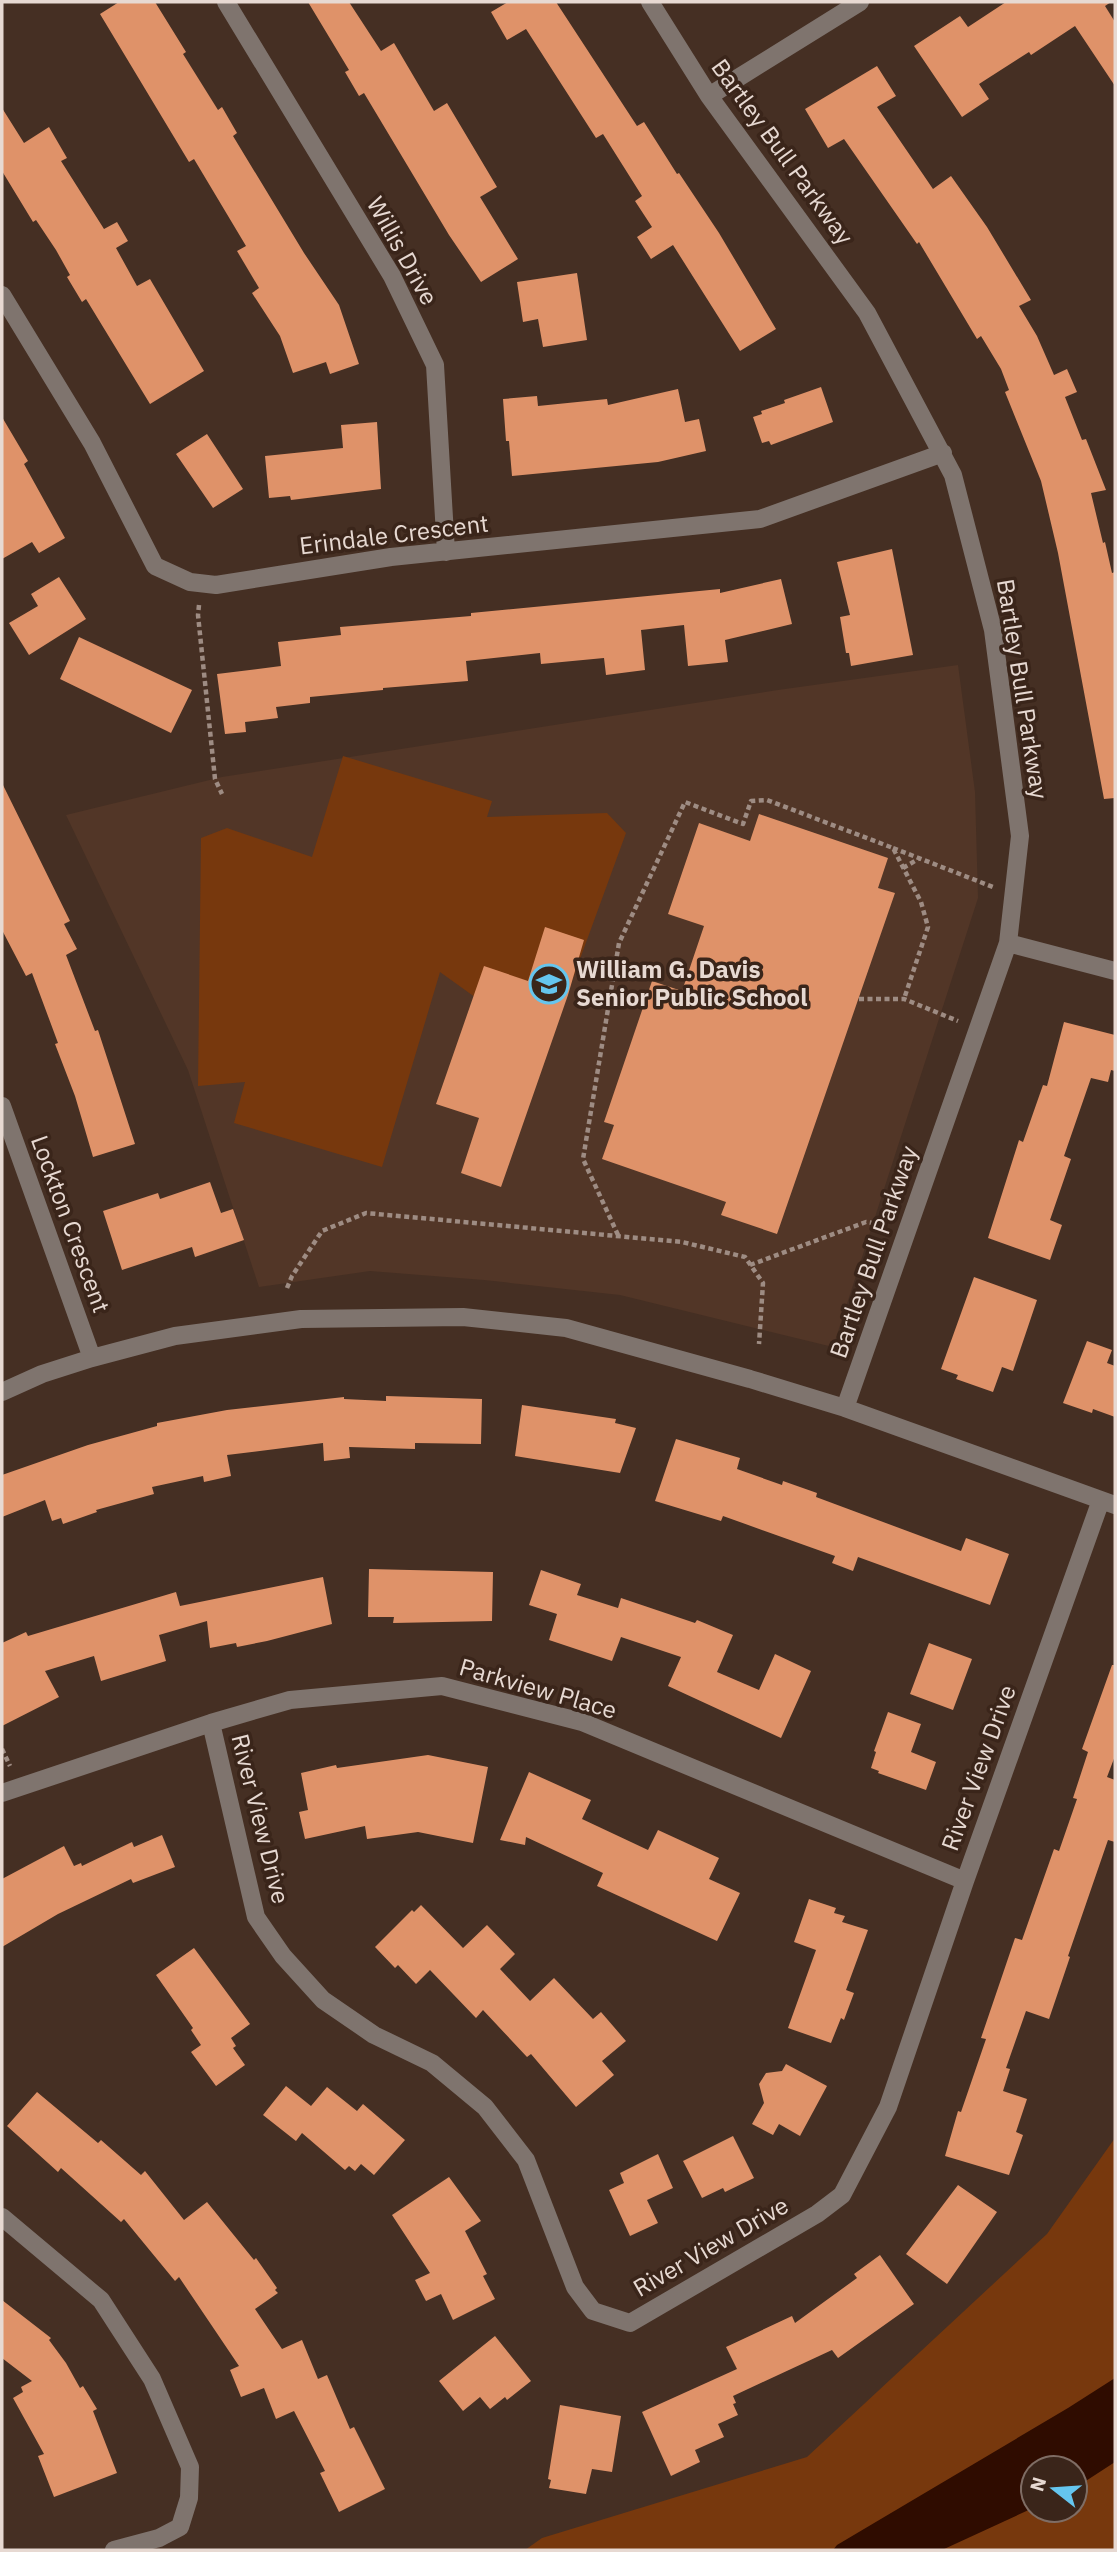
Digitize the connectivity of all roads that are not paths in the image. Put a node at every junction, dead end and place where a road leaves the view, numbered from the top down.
1 (226, 2) edge
2 (650, 2) edge
3 (860, 2) edge
4 (709, 96) junction
5 (2, 295) edge
6 (943, 453) junction
7 (446, 552) junction
8 (1008, 943) junction
9 (1115, 971) edge
10 (2, 1106) edge
11 (92, 1358) junction
12 (2, 1392) edge
13 (845, 1408) junction
14 (1108, 1503) edge
15 (211, 1723) junction
16 (2, 1793) edge
17 (964, 1881) junction
18 (2, 2217) edge
19 (114, 2550) edge

1 - 7 street, Willis Drive
2 - 4 street, Bartley Bull Parkway
3 - 4 street
4 - 6 street, Bartley Bull Parkway
5 - 7 street, Erindale Crescent
6 - 7 street, Erindale Crescent
6 - 8 street, Bartley Bull Parkway
8 - 9 street
8 - 13 street, Bartley Bull Parkway
10 - 11 street, Lockton Crescent
11 - 12 street
11 - 13 street
13 - 14 street
14 - 17 street, River View Drive
15 - 16 street, Parkview Place
15 - 17 street, Parkview Place
15 - 17 street, River View Drive
18 - 19 street

